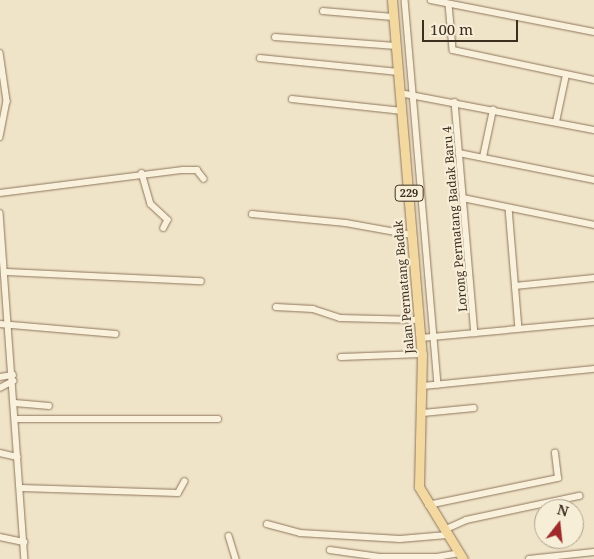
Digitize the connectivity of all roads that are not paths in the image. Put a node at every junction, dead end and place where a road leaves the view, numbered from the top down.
1 (392, 0) edge
2 (405, 0) edge
3 (430, 0) edge
4 (449, 4) junction
5 (323, 11) dead end
6 (393, 17) junction
7 (594, 32) edge
8 (274, 37) dead end
9 (396, 46) junction
10 (0, 53) edge
11 (0, 58) edge
12 (260, 58) dead end
13 (398, 72) junction
14 (566, 75) junction
15 (594, 80) edge
16 (2, 86) edge
17 (400, 93) junction
18 (411, 95) junction
19 (292, 99) dead end
20 (455, 102) junction
21 (493, 110) junction
22 (402, 112) junction
23 (556, 122) junction
24 (594, 130) edge
25 (0, 137) edge
26 (460, 153) junction
27 (483, 157) junction
28 (142, 173) junction
29 (204, 179) dead end
30 (594, 180) edge
31 (0, 192) edge
32 (463, 198) junction
33 (509, 208) junction
34 (0, 213) edge
35 (252, 214) dead end
36 (594, 225) edge
37 (164, 228) dead end
38 (412, 235) junction
39 (2, 242) edge
40 (7, 272) junction
41 (594, 278) edge
42 (201, 280) dead end
43 (515, 286) junction
44 (276, 307) dead end
45 (420, 320) junction
46 (594, 322) edge
47 (0, 324) edge
48 (10, 326) junction
49 (519, 329) junction
50 (475, 333) junction
51 (116, 334) dead end
52 (434, 337) junction
53 (421, 338) junction
54 (422, 354) junction
55 (341, 357) dead end
56 (594, 369) edge
57 (0, 376) edge
58 (13, 378) junction
59 (438, 385) junction
60 (423, 386) junction
61 (0, 388) edge
62 (15, 403) junction
63 (49, 406) dead end
64 (474, 408) dead end
65 (423, 412) junction
66 (16, 419) junction
67 (218, 420) dead end
68 (0, 453) edge
69 (555, 453) dead end
70 (18, 457) junction
71 (184, 482) dead end
72 (21, 488) junction
73 (579, 496) dead end
74 (427, 505) junction
75 (267, 524) dead end
76 (445, 532) junction
77 (229, 536) dead end
78 (0, 537) edge
79 (24, 542) junction
80 (330, 550) dead end
81 (594, 552) edge
82 (461, 556) edge
83 (26, 559) edge
84 (236, 559) edge
85 (529, 559) edge

1 - 6 main road, Jalan Permatang Badak / 229
2 - 18 street
3 - 4 street
4 - 7 street
4 - 14 street
5 - 6 street
6 - 9 main road, Jalan Permatang Badak / 229
8 - 9 street
9 - 13 main road, Jalan Permatang Badak / 229
10 - 11 street
11 - 16 street
12 - 13 street
13 - 17 main road, Jalan Permatang Badak / 229
14 - 15 street
14 - 23 street
16 - 25 street
17 - 18 street
17 - 22 main road, Jalan Permatang Badak / 229
18 - 20 street
18 - 52 street
19 - 22 street
20 - 21 street
20 - 26 street, Lorong Permatang Badak Baru 4
21 - 23 street
21 - 27 street
22 - 38 main road, Jalan Permatang Badak / 229
23 - 24 street
26 - 27 street
26 - 32 street, Lorong Permatang Badak Baru 4
27 - 30 street
28 - 29 street
28 - 31 street
28 - 37 street
32 - 33 street
32 - 50 street, Lorong Permatang Badak Baru 4
33 - 36 street
33 - 43 street
34 - 39 street
35 - 38 street
38 - 45 main road, Jalan Permatang Badak / 229
39 - 40 street
40 - 42 street
40 - 48 street
41 - 43 street
43 - 49 street
44 - 45 street
45 - 53 main road, Jalan Permatang Badak / 229
46 - 49 street
47 - 48 street
48 - 51 street
48 - 58 street
49 - 50 street
50 - 52 street
52 - 53 street
52 - 59 street
53 - 54 main road, Jalan Permatang Badak / 229
54 - 55 street
54 - 60 main road, Jalan Permatang Badak / 229
56 - 59 street
57 - 58 street
58 - 61 street
58 - 62 street
59 - 60 street
60 - 65 main road, Jalan Permatang Badak / 229
62 - 63 street
62 - 66 street
64 - 65 street
65 - 74 main road, Jalan Permatang Badak / 229
66 - 67 street
66 - 70 street
68 - 70 street
69 - 74 street
70 - 72 street
71 - 72 street
72 - 79 street
73 - 76 street
74 - 76 main road, Jalan Permatang Badak / 229
75 - 76 street
76 - 82 main road, Jalan Permatang Badak / 229
77 - 84 street
78 - 79 street
79 - 83 street
80 - 82 street
81 - 85 street

